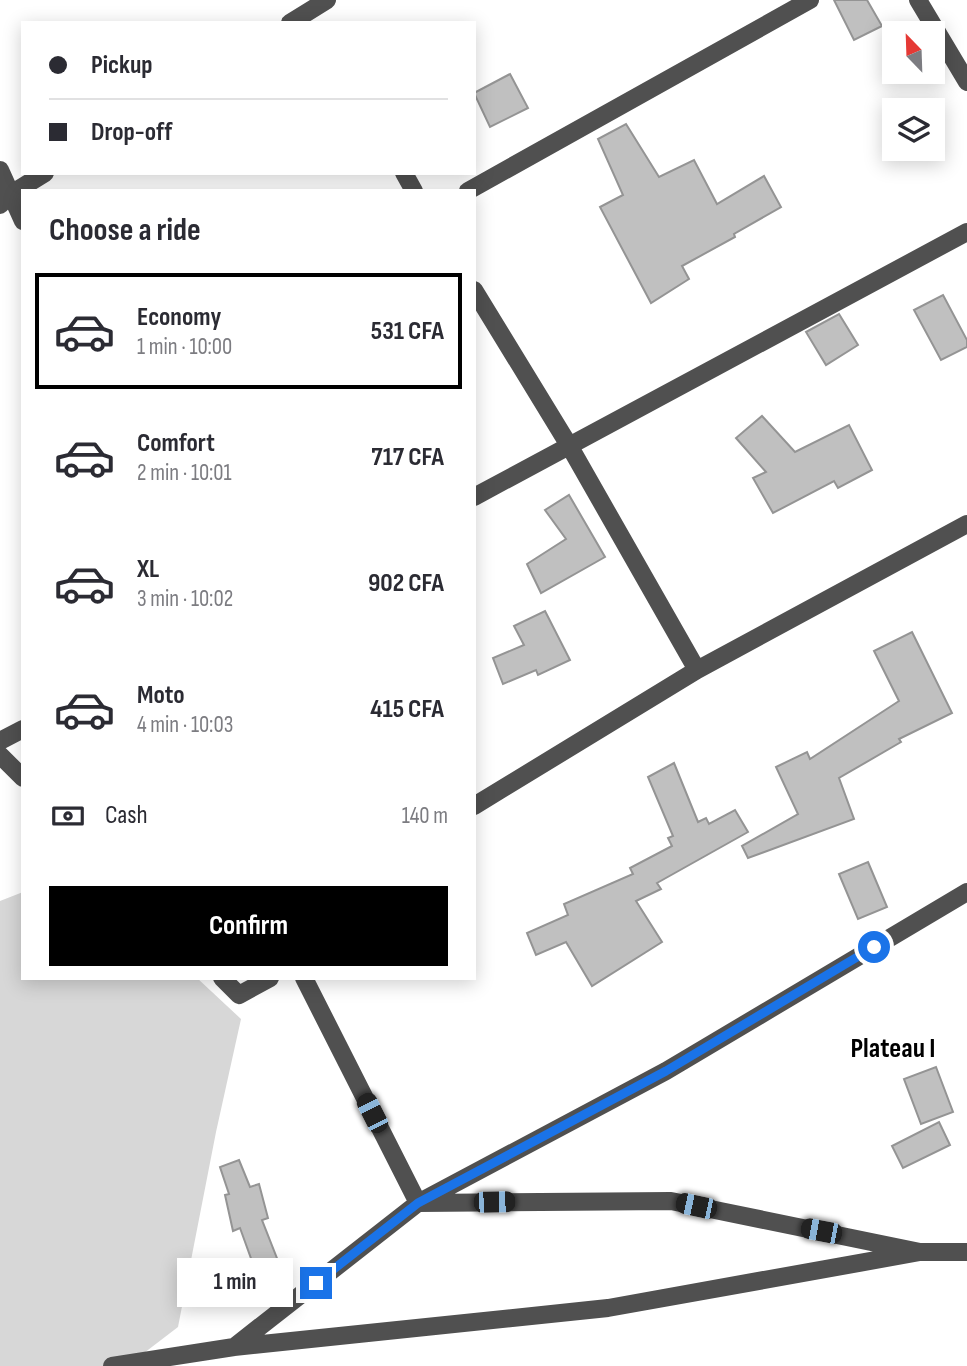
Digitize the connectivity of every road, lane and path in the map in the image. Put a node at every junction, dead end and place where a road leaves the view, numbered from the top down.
1 (810, 0) edge
2 (918, 0) edge
3 (317, 8) edge
4 (294, 21) edge
5 (967, 82) edge
6 (0, 170) edge
7 (42, 175) edge
8 (21, 189) edge
9 (21, 189) edge
10 (472, 189) edge
11 (6, 199) edge
12 (21, 219) edge
13 (967, 232) edge
14 (476, 293) edge
15 (570, 447) junction
16 (476, 496) edge
17 (967, 524) edge
18 (697, 670) junction
19 (21, 730) edge
20 (0, 740) edge
21 (0, 755) edge
22 (21, 776) edge
23 (476, 805) edge
24 (967, 892) edge
25 (224, 980) edge
26 (266, 980) edge
27 (305, 980) edge
28 (418, 1203) junction
29 (920, 1252) junction
30 (967, 1252) edge
31 (233, 1347) junction
32 (159, 1362) edge
33 (112, 1366) edge

1 - 10 street
2 - 5 street
3 - 4 street
6 - 11 street
7 - 9 street
8 - 11 street
11 - 12 street
13 - 15 street
14 - 15 street
15 - 16 street
15 - 18 street
17 - 18 street
18 - 23 street
19 - 20 street
21 - 22 street
24 - 28 street
25 - 26 street
27 - 28 street
28 - 29 street
28 - 31 street
29 - 30 street
29 - 31 street
31 - 32 street
32 - 33 street

